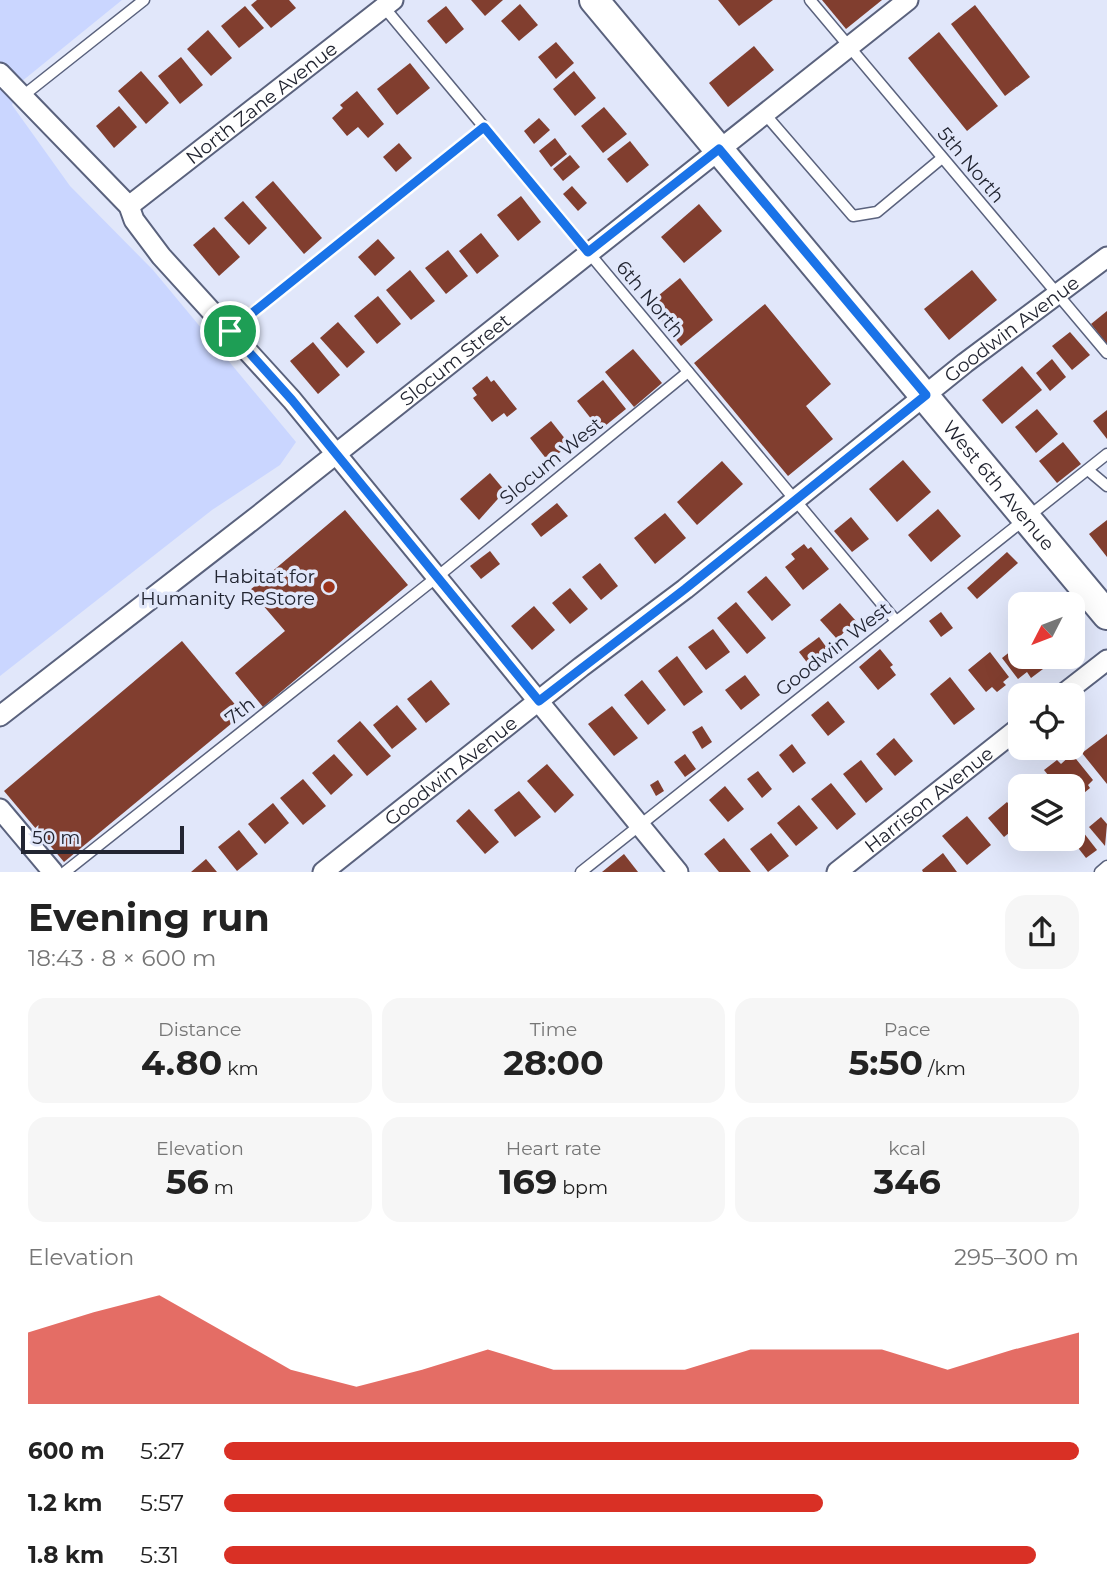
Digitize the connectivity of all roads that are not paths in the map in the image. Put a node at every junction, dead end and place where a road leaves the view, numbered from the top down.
1 (144, 0) edge
2 (594, 0) edge
3 (810, 0) edge
4 (908, 0) edge
5 (385, 2) edge
6 (849, 47) junction
7 (0, 73) edge
8 (24, 95) junction
9 (764, 113) junction
10 (484, 127) junction
11 (719, 149) junction
12 (942, 158) junction
13 (129, 206) junction
14 (588, 252) junction
15 (1107, 257) edge
16 (1058, 295) junction
17 (230, 331) junction
18 (1107, 353) edge
19 (688, 372) junction
20 (926, 395) junction
21 (335, 452) junction
22 (1107, 454) edge
23 (1088, 470) junction
24 (1107, 486) edge
25 (796, 501) junction
26 (1028, 517) junction
27 (437, 577) junction
28 (1107, 615) edge
29 (896, 621) junction
30 (1107, 660) edge
31 (1077, 683) edge
32 (539, 701) junction
33 (0, 716) edge
34 (1008, 737) edge
35 (0, 809) edge
36 (640, 825) junction
37 (1107, 866) edge
38 (52, 872) edge
39 (65, 872) edge
40 (323, 872) edge
41 (581, 872) edge
42 (678, 872) edge
43 (837, 872) edge
44 (1100, 872) edge

1 - 8 lane
2 - 11 street, West 6th Avenue
3 - 6 lane, 5th North
4 - 6 street, Slocum Street
5 - 10 lane, 6th North
5 - 13 street, North Zane Avenue
6 - 9 street, Slocum Street
6 - 12 lane, 5th North
7 - 8 street
8 - 13 street
9 - 11 street, Slocum Street
9 - 12 lane
10 - 14 lane, 6th North
10 - 17 lane
11 - 14 street, Slocum Street
11 - 20 street, West 6th Avenue
12 - 16 lane, 5th North
13 - 17 street
14 - 19 lane, 6th North
14 - 21 street, Slocum Street
15 - 16 street, Goodwin Avenue
16 - 18 lane, 5th North
16 - 20 street, Goodwin Avenue
17 - 21 street
19 - 25 lane, 6th North
19 - 27 lane, Slocum West
20 - 25 street, Goodwin Avenue
20 - 26 street, West 6th Avenue
21 - 27 street
21 - 33 street, Slocum Street
22 - 23 lane, Goodwin West
23 - 24 lane
23 - 26 lane, Goodwin West
25 - 29 lane, 6th North
25 - 32 street, Goodwin Avenue
26 - 28 street, West 6th Avenue
26 - 29 lane, Goodwin West
27 - 32 street
27 - 39 lane, 7th
29 - 36 lane, Goodwin West
30 - 31 street
32 - 36 street
32 - 40 street, Goodwin Avenue
34 - 43 street, Harrison Avenue
35 - 38 street
36 - 41 lane, Goodwin West
36 - 42 street
37 - 44 lane

